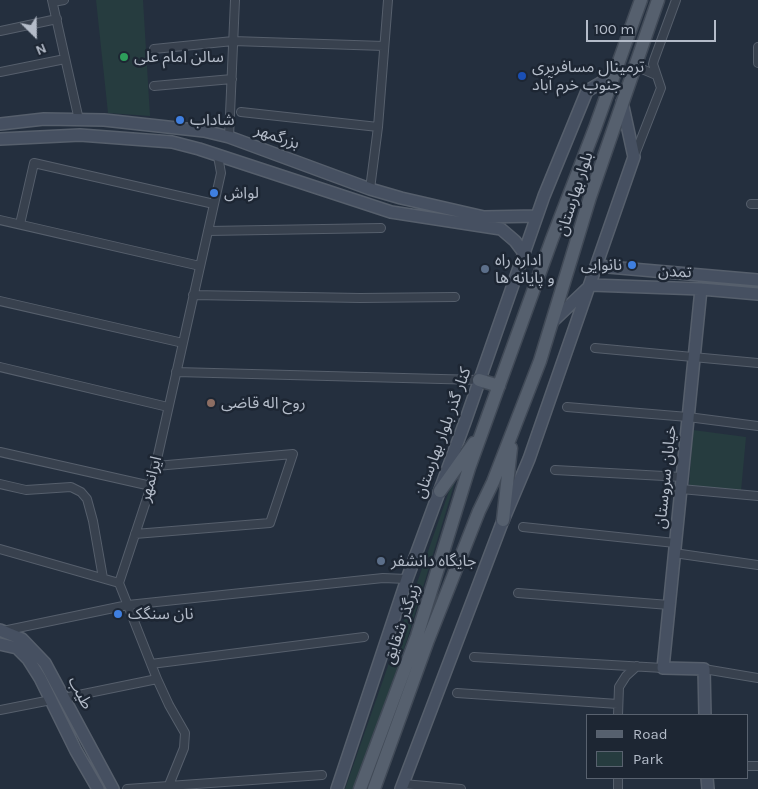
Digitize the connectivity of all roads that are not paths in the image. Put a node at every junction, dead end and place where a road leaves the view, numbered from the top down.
1 (64, 0) edge
2 (236, 0) edge
3 (388, 0) edge
4 (641, 0) edge
5 (658, 0) edge
6 (676, 0) edge
7 (52, 1) edge
8 (56, 19) junction
9 (0, 31) edge
10 (233, 41) junction
11 (384, 46) junction
12 (758, 47) edge
13 (154, 50) dead end
14 (66, 59) junction
15 (758, 63) edge
16 (635, 66) junction
17 (0, 72) edge
18 (614, 75) junction
19 (656, 75) junction
20 (232, 79) junction
21 (154, 86) dead end
22 (622, 102) junction
23 (241, 112) dead end
24 (79, 120) junction
25 (0, 124) edge
26 (378, 127) junction
27 (229, 137) junction
28 (0, 139) edge
29 (218, 156) junction
30 (634, 157) junction
31 (324, 173) junction
32 (319, 189) junction
33 (370, 189) junction
34 (214, 204) junction
35 (537, 216) junction
36 (0, 220) edge
37 (20, 224) junction
38 (381, 228) dead end
39 (208, 231) junction
40 (524, 253) junction
41 (200, 266) junction
42 (597, 266) junction
43 (628, 270) junction
44 (758, 280) edge
45 (591, 285) junction
46 (626, 287) junction
47 (701, 289) junction
48 (193, 294) junction
49 (758, 294) edge
50 (455, 297) dead end
51 (0, 300) edge
52 (552, 322) junction
53 (183, 343) junction
54 (595, 348) dead end
55 (694, 356) junction
56 (758, 363) edge
57 (0, 367) edge
58 (176, 372) junction
59 (479, 380) junction
60 (499, 386) junction
61 (168, 407) junction
62 (567, 407) dead end
63 (688, 417) junction
64 (758, 426) edge
65 (513, 428) junction
66 (484, 429) junction
67 (0, 452) edge
68 (156, 466) junction
69 (470, 468) joint
70 (555, 470) dead end
71 (682, 477) junction
72 (493, 482) joint
73 (0, 484) edge
74 (151, 486) junction
75 (681, 489) junction
76 (440, 491) junction
77 (758, 496) edge
78 (503, 520) junction
79 (523, 527) dead end
80 (135, 534) junction
81 (675, 548) junction
82 (0, 549) edge
83 (758, 565) edge
84 (103, 578) junction
85 (407, 579) junction
86 (119, 583) junction
87 (518, 593) dead end
88 (128, 605) junction
89 (669, 605) junction
90 (1, 631) edge
91 (364, 637) dead end
92 (0, 644) edge
93 (474, 657) dead end
94 (151, 664) junction
95 (637, 666) junction
96 (663, 668) junction
97 (704, 669) junction
98 (758, 678) edge
99 (157, 679) junction
100 (458, 693) dead end
101 (64, 698) junction
102 (51, 700) junction
103 (618, 704) junction
104 (0, 710) edge
105 (618, 714) edge
106 (705, 714) edge
107 (322, 775) dead end
108 (402, 786) edge
109 (169, 787) edge
110 (98, 789) edge
111 (113, 789) edge
112 (127, 789) edge
113 (337, 789) edge
114 (360, 789) edge
115 (374, 789) edge
116 (462, 789) edge

1 - 7 street
2 - 10 street
3 - 11 street
4 - 18 main road, بلوار بهارستان
5 - 16 main road, بلوار بهارستان
6 - 19 street
7 - 8 street
8 - 9 street
8 - 14 street
10 - 11 street
10 - 13 street
10 - 20 street
11 - 26 street
12 - 15 street
14 - 17 street
14 - 24 street
16 - 19 street
16 - 22 main road, بلوار بهارستان
18 - 35 main road, کنار گذر بلوار بهارستان
18 - 60 main road, بلوار بهارستان
19 - 30 street
20 - 21 street
20 - 27 street
22 - 30 main road
22 - 52 main road, بلوار بهارستان
23 - 26 street
24 - 25 main road, بزرگمهر
24 - 27 main road, بزرگمهر
26 - 33 street
27 - 31 main road, بزرگمهر
28 - 29 main road
29 - 32 main road
29 - 34 street, ایرانمهر
30 - 42 main road
31 - 32 main road
31 - 33 main road, بزرگمهر
32 - 40 main road
33 - 35 main road, بزرگمهر
34 - 37 street
34 - 39 street, ایرانمهر
35 - 40 main road, کنار گذر بلوار بهارستان
36 - 37 street
37 - 41 street
38 - 39 street
39 - 41 street, ایرانمهر
40 - 59 main road, کنار گذر بلوار بهارستان
41 - 48 street, ایرانمهر
42 - 43 main road, تمدن
42 - 45 main road
43 - 44 main road, تمدن
43 - 46 main road
45 - 46 main road, تمدن
45 - 52 main road
45 - 78 main road
46 - 47 main road, تمدن
47 - 49 main road, تمدن
47 - 55 main road, خیابان سروستان
48 - 50 street
48 - 53 street, ایرانمهر
51 - 53 street
52 - 65 main road, بلوار بهارستان
53 - 58 street, ایرانمهر
54 - 55 street
55 - 56 street
55 - 63 main road, خیابان سروستان
57 - 61 street
58 - 59 street
58 - 61 street, ایرانمهر
59 - 60 main road
59 - 76 main road, کنار گذر بلوار بهارستان
60 - 66 main road, بلوار بهارستان
61 - 68 street, ایرانمهر
62 - 63 street
63 - 64 street
63 - 71 main road, خیابان سروستان
65 - 72 main road, بلوار بهارستان
65 - 78 main road
66 - 69 main road, بلوار بهارستان
66 - 76 main road
67 - 74 street
68 - 74 street, ایرانمهر
68 - 80 street
69 - 114 main road, زیرگذر شقایق
70 - 71 street
71 - 75 main road, خیابان سروستان
72 - 115 main road, زیرگذر شقایق
73 - 84 street
74 - 80 street, ایرانمهر
75 - 77 street
75 - 81 main road, خیابان سروستان
76 - 85 main road, کنار گذر بلوار بهارستان
78 - 108 main road
79 - 81 street
80 - 86 street, ایرانمهر
81 - 83 street
81 - 89 main road, خیابان سروستان
82 - 84 street
84 - 86 street
85 - 88 street
85 - 113 main road, کنار گذر بلوار بهارستان
86 - 88 street
87 - 89 street
88 - 90 street
88 - 94 street
89 - 96 main road, خیابان سروستان
90 - 101 main road, طیب
91 - 94 street
92 - 102 main road, طیب
93 - 95 street
94 - 99 street
95 - 96 street
95 - 103 street
96 - 97 main road
97 - 98 street
97 - 106 main road
99 - 101 street
99 - 109 street
100 - 103 street
101 - 111 main road, طیب
102 - 104 street
102 - 110 main road, طیب
103 - 105 street
107 - 109 street
108 - 116 street
109 - 112 street

